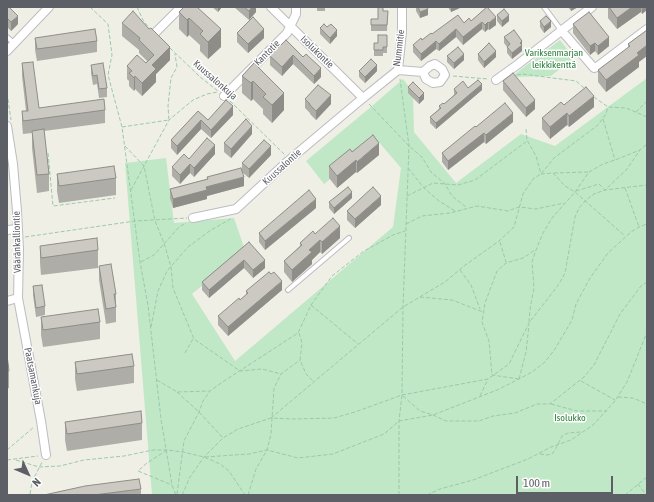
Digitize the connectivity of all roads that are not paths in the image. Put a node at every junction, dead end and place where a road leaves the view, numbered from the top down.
1 (50, 7) edge
2 (181, 7) edge
3 (271, 7) edge
4 (296, 7) edge
5 (402, 7) edge
6 (544, 7) edge
7 (592, 7) edge
8 (291, 27) junction
9 (647, 29) edge
10 (561, 30) junction
11 (155, 33) edge
12 (7, 37) edge
13 (14, 44) junction
14 (7, 51) edge
15 (398, 70) junction
16 (424, 72) junction
17 (496, 80) road end
18 (222, 94) road end
19 (363, 98) junction
20 (7, 126) edge
21 (193, 218) road end
22 (18, 228) junction
23 (7, 230) edge
24 (349, 238) dead end
25 (288, 290) dead end
26 (18, 298) junction
27 (7, 301) edge
28 (46, 455) road end

1 - 13 street
2 - 11 street
3 - 8 street, Isolukontie
4 - 8 street
5 - 15 street, Nummitie
6 - 10 lane
7 - 10 street
8 - 18 street, Kantotie
8 - 19 street, Isolukontie
9 - 10 street
10 - 17 street
12 - 13 lane
13 - 14 street
15 - 16 street
15 - 19 street, Nummitie
16 - 16 street
19 - 21 street, Kuussalontie
20 - 22 street, Vääränkalliontie
22 - 23 street
22 - 26 street, Vääränkalliontie
24 - 25 lane
26 - 27 street
26 - 28 street, Paatsamankuja

